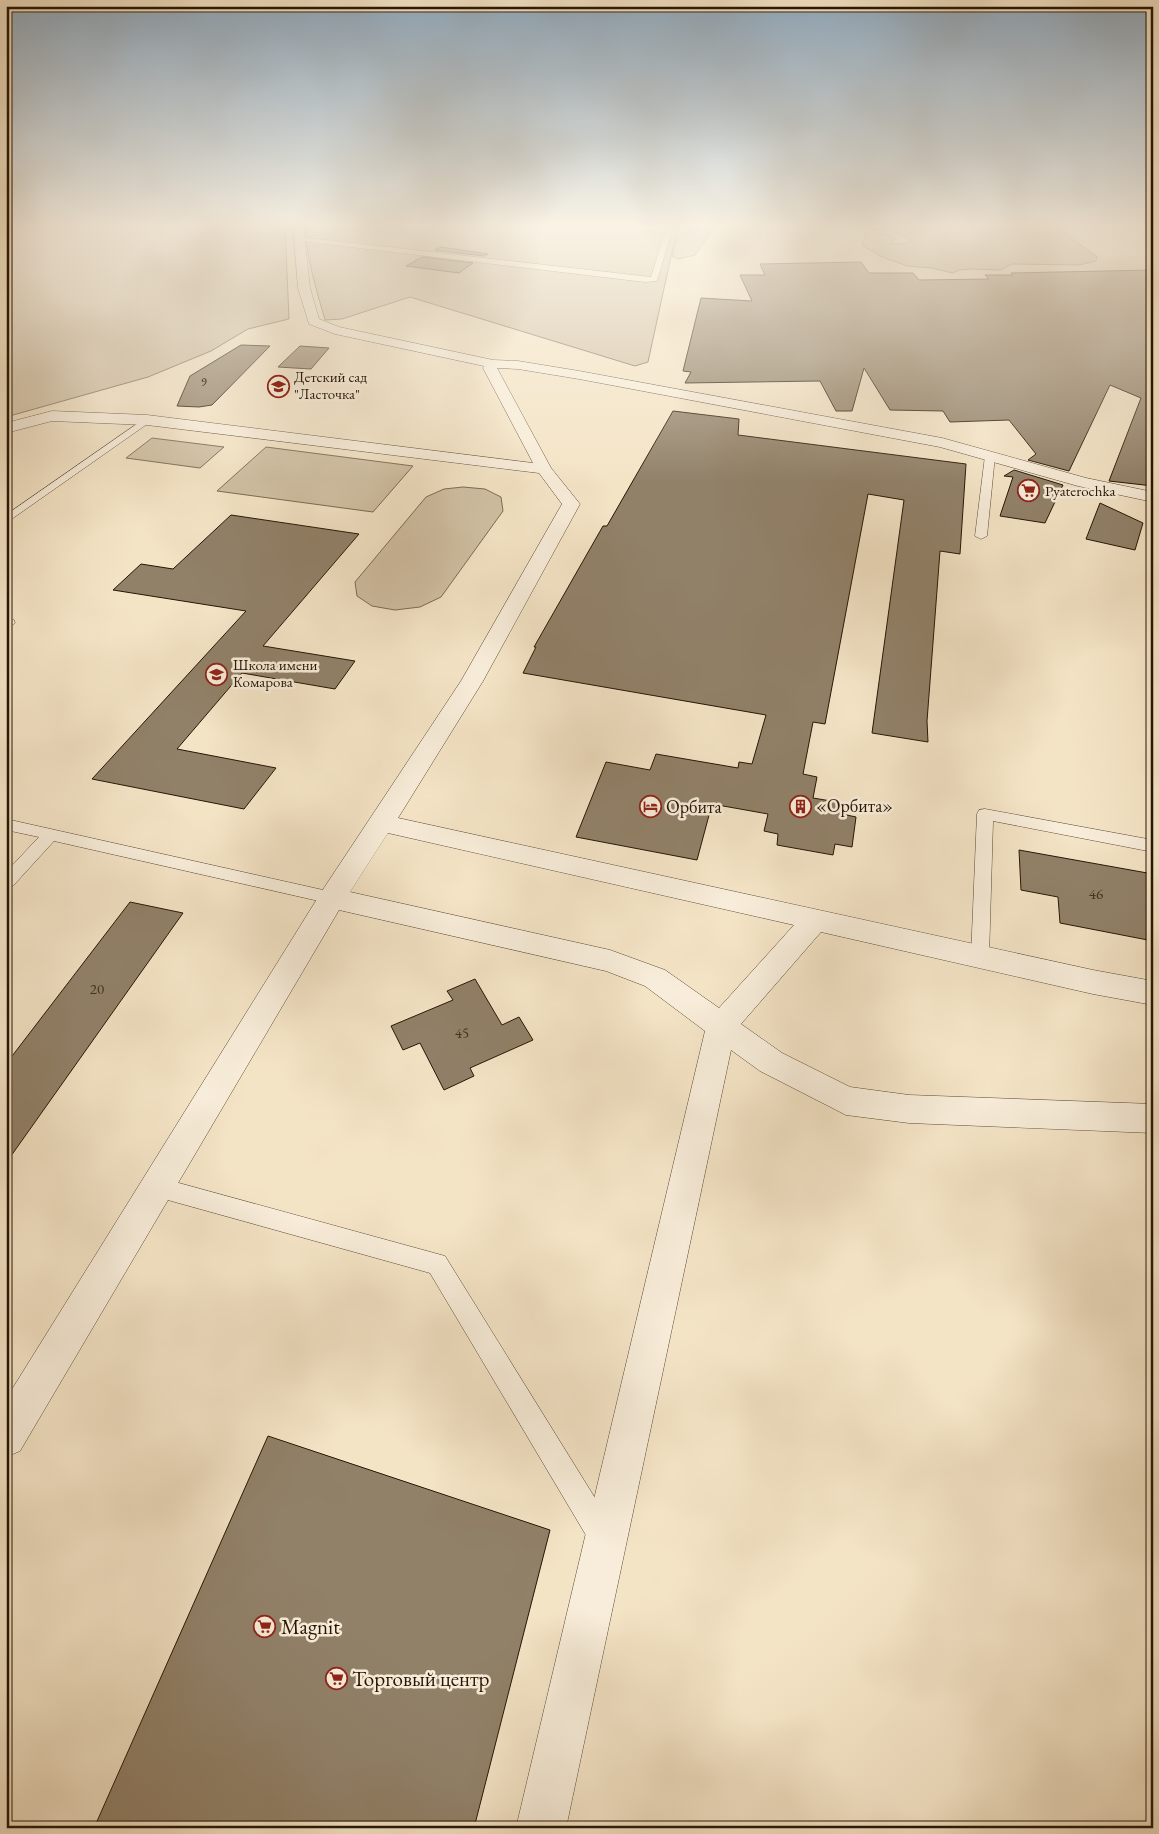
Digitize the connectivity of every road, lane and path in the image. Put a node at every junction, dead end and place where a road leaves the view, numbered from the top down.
1 (310, 310) edge
2 (493, 364) junction
3 (147, 420) junction
4 (6, 428) edge
5 (990, 456) junction
6 (544, 469) junction
7 (1153, 497) edge
8 (9, 516) edge
9 (981, 536) dead end
10 (382, 823) junction
11 (6, 824) edge
12 (51, 834) junction
13 (1153, 846) edge
14 (6, 883) edge
15 (332, 898) junction
16 (815, 920) junction
17 (980, 957) junction
18 (1153, 993) edge
19 (721, 1026) junction
20 (1153, 1119) edge
21 (157, 1188) junction
22 (6, 1437) edge
23 (606, 1542) junction
24 (541, 1828) edge

1 - 2 street
2 - 5 street
2 - 6 street
3 - 4 street
3 - 6 street
3 - 8 lane
5 - 7 street
5 - 9 lane
6 - 10 street
10 - 15 street
10 - 16 street
11 - 12 lane
12 - 14 lane
12 - 15 lane
13 - 17 lane
15 - 19 street
15 - 21 street
16 - 17 street
16 - 19 street
17 - 18 street
19 - 20 street
19 - 23 street
21 - 22 street
21 - 23 lane
23 - 24 street

